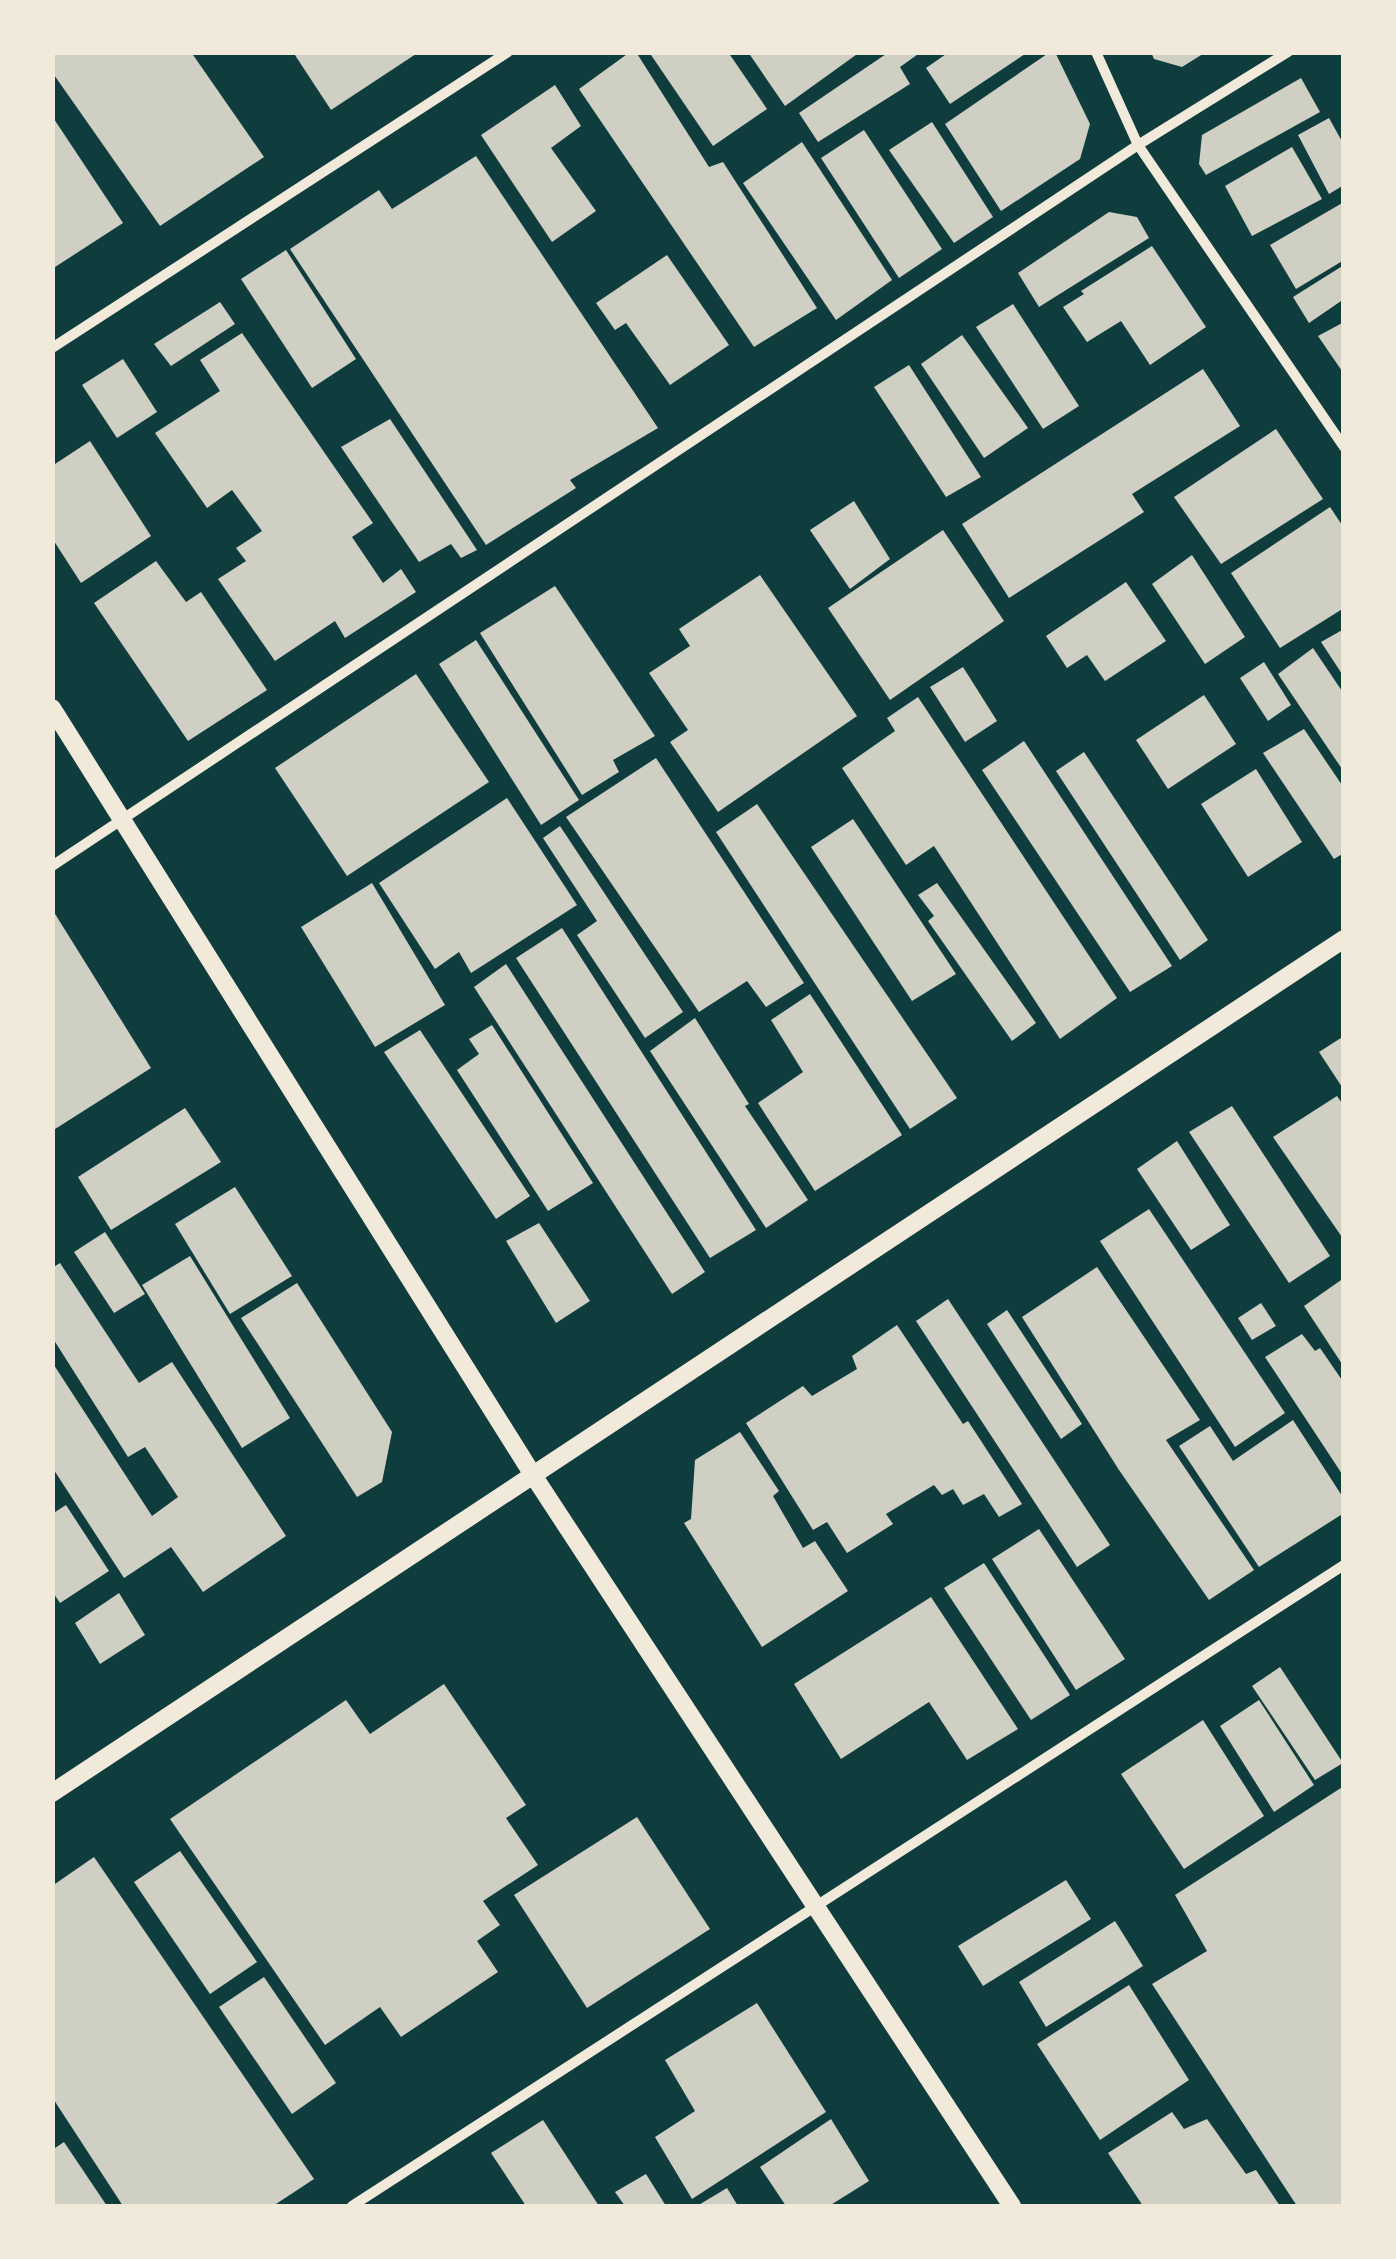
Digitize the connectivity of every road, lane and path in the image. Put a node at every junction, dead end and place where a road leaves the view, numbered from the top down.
1 (508, 52) edge
2 (1096, 52) edge
3 (1288, 52) edge
4 (1138, 145) junction
5 (52, 348) edge
6 (1344, 447) edge
7 (52, 708) edge
8 (124, 819) junction
9 (52, 866) edge
10 (1344, 939) edge
11 (534, 1475) junction
12 (1344, 1565) edge
13 (52, 1793) edge
14 (817, 1908) junction
15 (352, 2206) edge
16 (1012, 2206) edge

1 - 5 street
2 - 4 street
3 - 4 street
4 - 6 street
4 - 8 street
7 - 8 street
8 - 9 street
8 - 11 street
10 - 11 street
11 - 13 street
11 - 14 street
12 - 14 street
14 - 15 street
14 - 16 street

